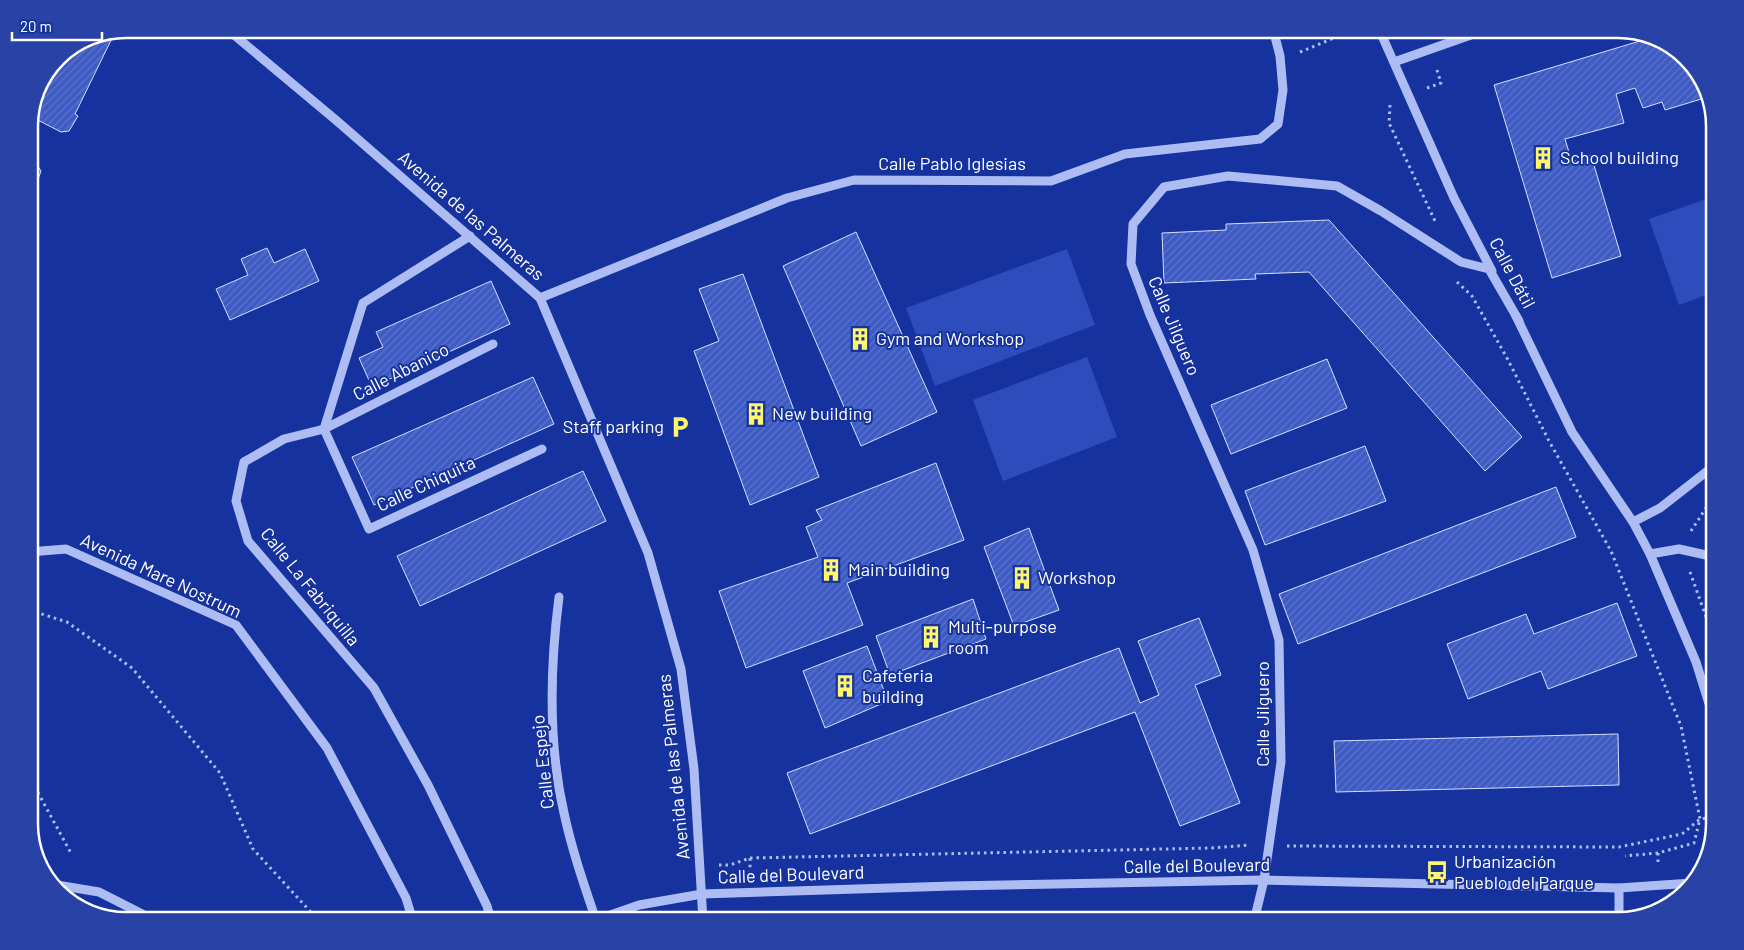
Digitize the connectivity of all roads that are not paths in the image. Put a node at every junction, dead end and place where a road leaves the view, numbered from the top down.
1 (238, 38) edge
2 (1275, 38) edge
3 (1384, 38) edge
4 (1462, 38) edge
5 (1394, 62) junction
6 (470, 236) junction
7 (540, 298) junction
8 (1518, 321) junction
9 (493, 344) dead end
10 (324, 429) junction
11 (542, 448) dead end
12 (1706, 472) edge
13 (1633, 522) junction
14 (38, 551) edge
15 (1650, 554) junction
16 (1706, 555) edge
17 (559, 597) dead end
18 (1706, 694) edge
19 (1264, 880) junction
20 (1684, 884) edge
21 (62, 886) edge
22 (1619, 888) junction
23 (702, 894) junction
24 (138, 912) edge
25 (410, 912) edge
26 (489, 912) edge
27 (593, 912) edge
28 (618, 912) edge
29 (703, 912) edge
30 (1256, 912) edge
31 (1619, 912) edge

1 - 6 street, Avenida de las Palmeras
2 - 7 street, Calle Pablo Iglesias
3 - 5 street, Calle Dátil
4 - 5 street
5 - 8 street, Calle Dátil
6 - 7 street, Avenida de las Palmeras
6 - 10 street
7 - 23 street, Avenida de las Palmeras
8 - 13 street, Calle Dátil
8 - 19 street, Calle Jilguero
9 - 10 street, Calle Abanico
10 - 11 street, Calle Chiquita
10 - 26 street, Calle La Fabriquilla
12 - 13 street
13 - 15 street, Calle Dátil
14 - 25 street, Avenida Mare Nostrum
15 - 16 street
15 - 18 street, Calle Dátil
17 - 27 street, Calle Espejo
19 - 22 street, Calle del Boulevard
19 - 23 street, Calle del Boulevard
19 - 30 street, Calle Jilguero
20 - 22 street, Calle del Boulevard
21 - 24 street
22 - 31 street
23 - 28 street, Calle del Boulevard
23 - 29 street, Avenida de las Palmeras

